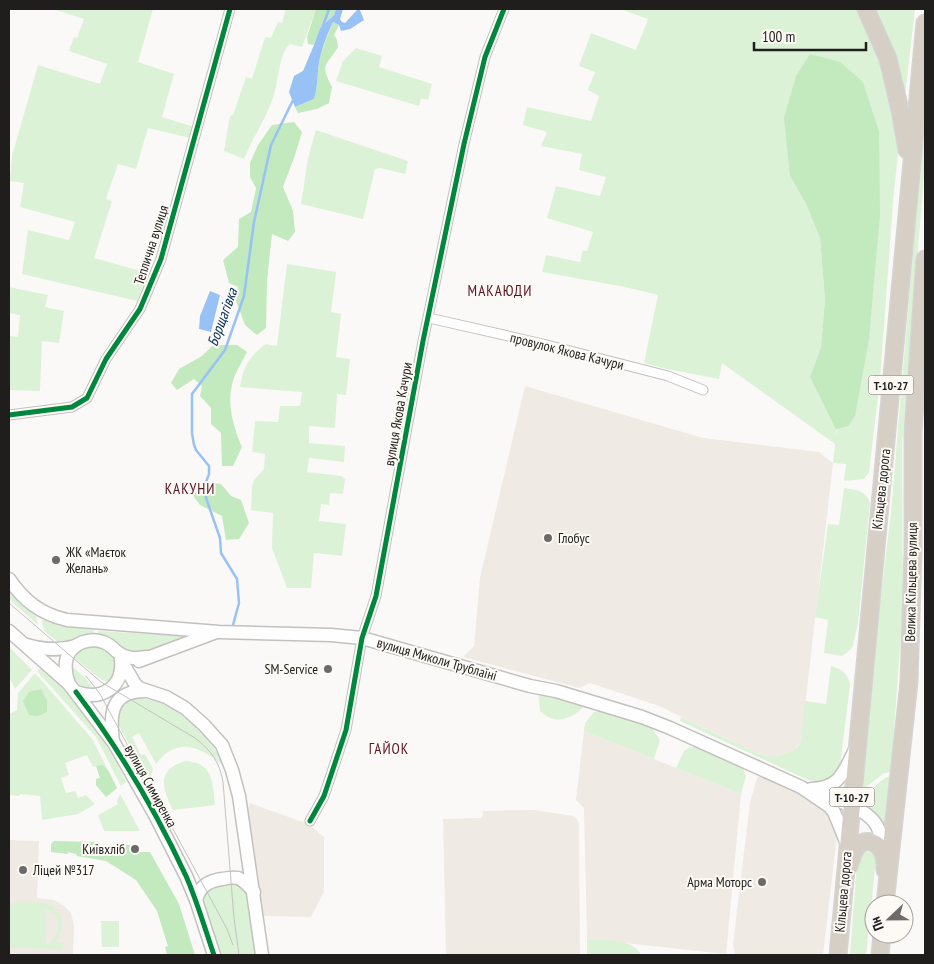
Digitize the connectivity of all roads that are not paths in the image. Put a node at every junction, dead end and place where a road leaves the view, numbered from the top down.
1 (230, 9) edge
2 (504, 9) edge
3 (866, 9) edge
4 (925, 23) edge
5 (910, 170) junction
6 (925, 260) edge
7 (429, 318) junction
8 (703, 390) dead end
9 (9, 415) edge
10 (9, 579) edge
11 (9, 631) edge
12 (219, 632) junction
13 (362, 638) junction
14 (22, 644) junction
15 (76, 646) junction
16 (146, 658) junction
17 (122, 664) junction
18 (73, 688) junction
19 (145, 691) junction
20 (114, 743) junction
21 (856, 747) junction
22 (806, 788) junction
23 (851, 807) junction
24 (310, 822) dead end
25 (847, 846) junction
26 (884, 853) junction
27 (844, 876) junction
28 (887, 884) junction
29 (254, 892) junction
30 (886, 894) edge
31 (196, 900) junction
32 (214, 955) edge
33 (262, 955) edge
34 (838, 955) edge

1 - 9 street, Теплична вулиця
2 - 7 street, вулиця Якова Качури
3 - 5 highway
4 - 5 highway, Кільцева дорога / Т-10-27
5 - 21 highway, Кільцева дорога / Т-10-27
6 - 28 highway, Велика Кільцева вулиця / Т-10-27
7 - 8 street, провулок Якова Качури
7 - 13 street, вулиця Якова Качури
10 - 12 main road, вулиця Миколи Трублаїні
11 - 14 main road, вулиця Симиренка
12 - 13 main road, вулиця Миколи Трублаїні
12 - 16 main road
13 - 22 main road, вулиця Миколи Трублаїні
13 - 24 street, вулиця Якова Качури
14 - 15 main road
14 - 18 main road, вулиця Симиренка
15 - 17 main road
15 - 18 main road
16 - 17 main road
16 - 17 main road
17 - 18 main road
17 - 19 main road
18 - 20 main road, вулиця Симиренка
19 - 20 main road
19 - 29 main road
20 - 31 main road, вулиця Симиренка
21 - 22 main road
21 - 23 highway, Кільцева дорога / Т-10-27
22 - 23 main road
22 - 25 main road, вулиця Миколи Трублаїні
23 - 25 highway, Кільцева дорога / Т-10-27
23 - 26 main road
25 - 27 highway, Кільцева дорога / Т-10-27
26 - 27 highway
26 - 28 highway
27 - 34 highway, Кільцева дорога / Т-10-27
28 - 30 highway, Велика Кільцева вулиця / Т-10-27
29 - 31 main road
29 - 33 main road
31 - 32 main road, вулиця Симиренка

